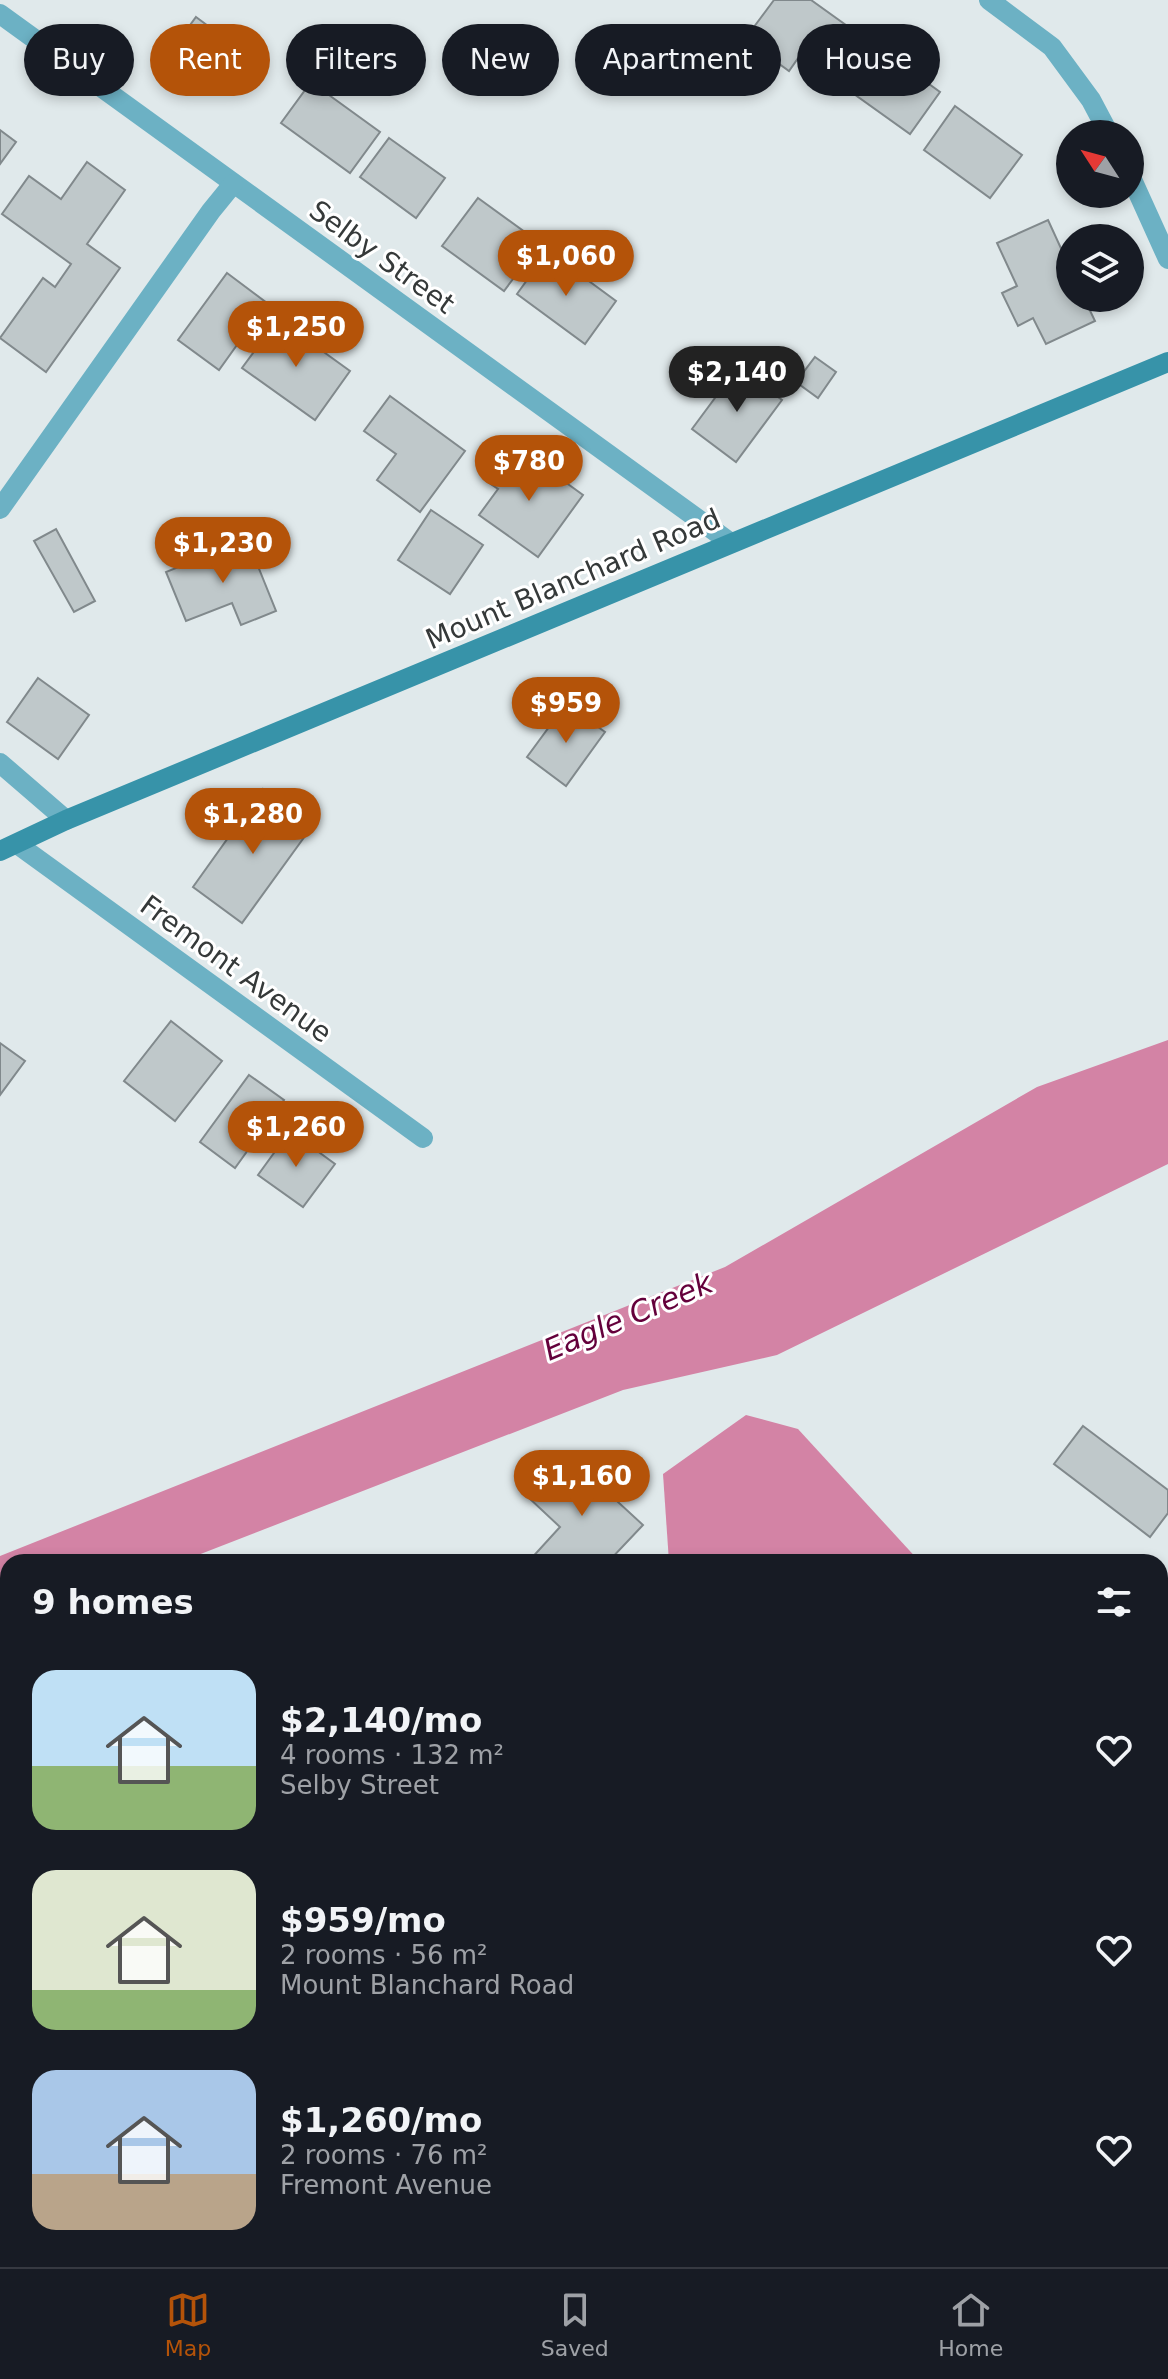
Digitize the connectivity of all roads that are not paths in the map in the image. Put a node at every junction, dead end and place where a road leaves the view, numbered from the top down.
1 (989, 0) edge
2 (0, 14) edge
3 (1102, 120) edge
4 (233, 184) junction
5 (1144, 206) edge
6 (1168, 259) edge
7 (1168, 362) edge
8 (0, 509) edge
9 (731, 543) junction
10 (0, 763) edge
11 (66, 820) junction
12 (8, 847) edge
13 (423, 1138) dead end

1 - 3 street
2 - 4 street, Selby Street
4 - 8 street
4 - 9 street, Selby Street
5 - 6 street
7 - 9 main road, Mount Blanchard Road
9 - 11 main road, Mount Blanchard Road
10 - 11 street
11 - 12 main road, Mount Blanchard Road
12 - 13 street, Fremont Avenue

